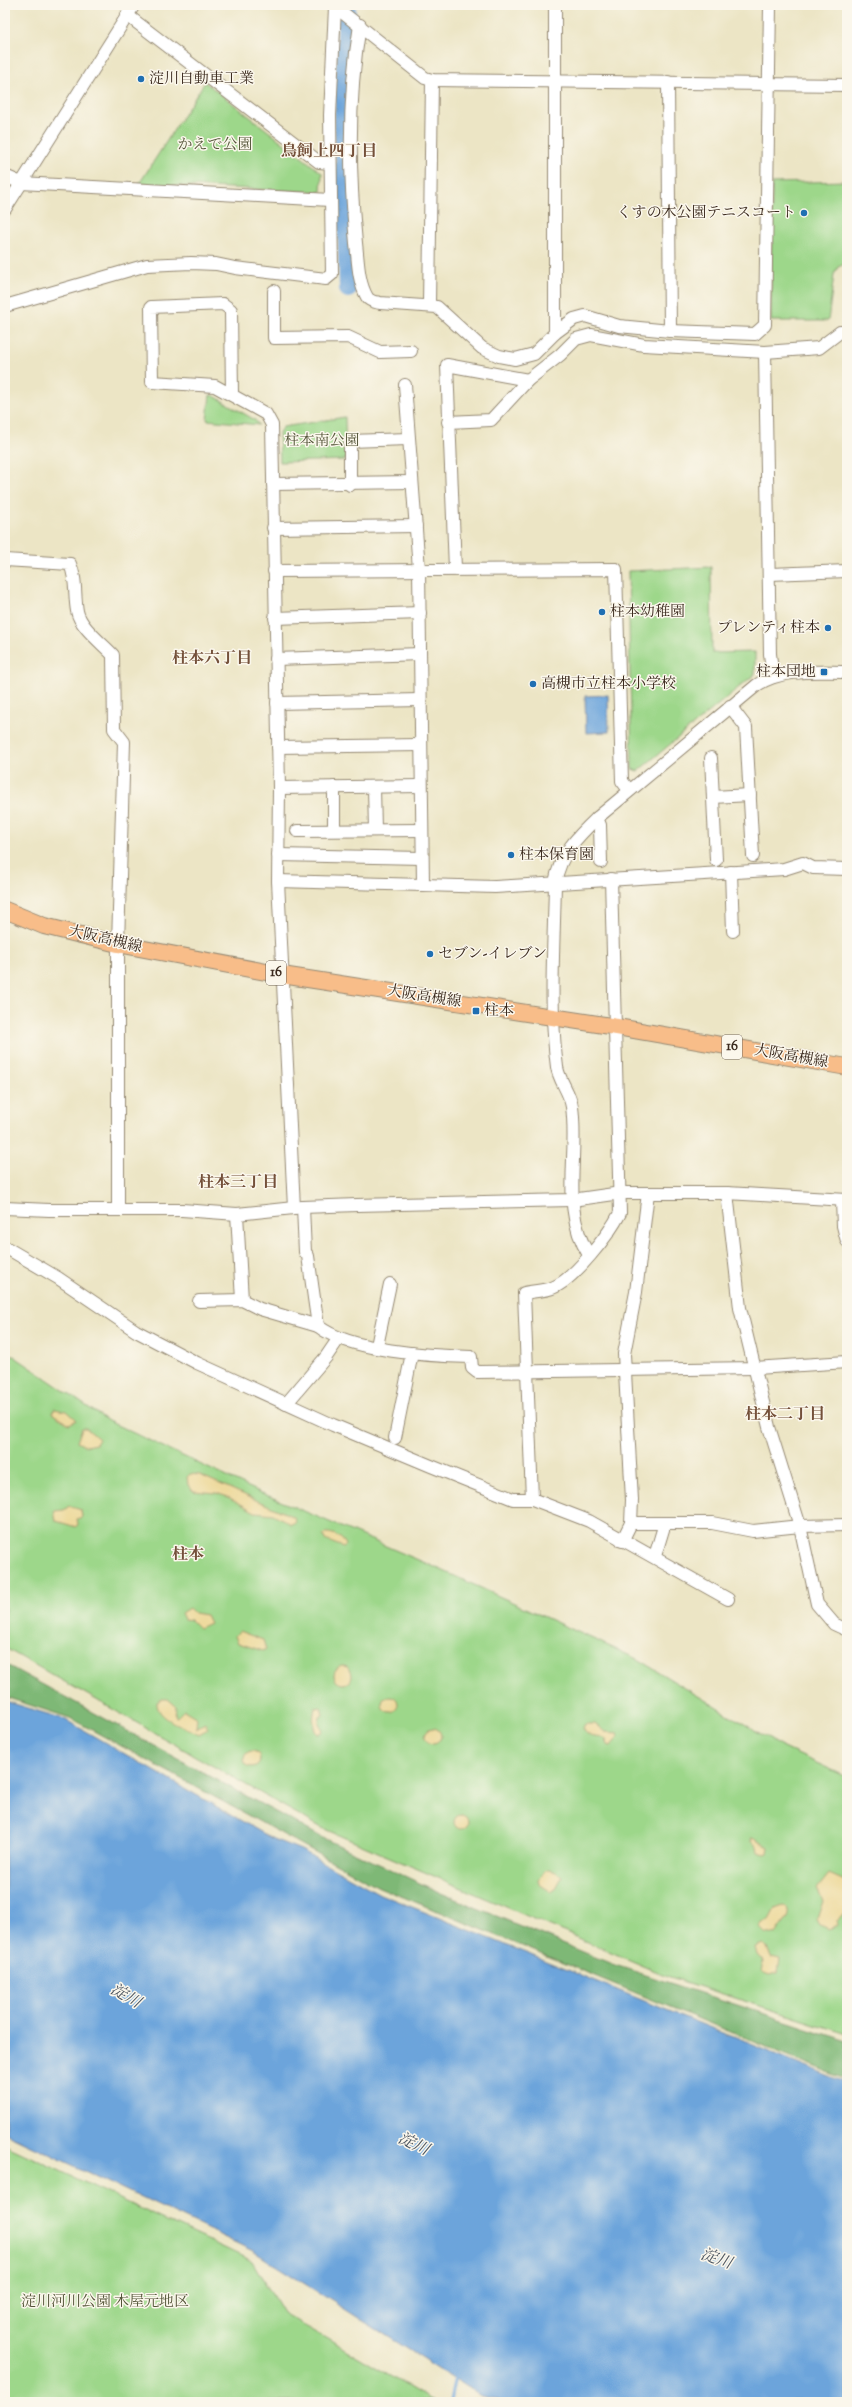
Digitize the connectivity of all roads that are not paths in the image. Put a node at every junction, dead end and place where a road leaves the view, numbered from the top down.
1 (555, 5) edge
2 (770, 5) edge
3 (334, 6) edge
4 (131, 10) edge
5 (360, 24) junction
6 (432, 80) junction
7 (555, 81) junction
8 (668, 82) junction
9 (769, 82) junction
10 (847, 84) edge
11 (330, 163) junction
12 (5, 176) edge
13 (21, 183) junction
14 (330, 200) junction
15 (5, 209) edge
16 (274, 291) dead end
17 (5, 306) edge
18 (429, 306) junction
19 (670, 331) junction
20 (847, 332) edge
21 (555, 333) junction
22 (411, 351) dead end
23 (765, 352) junction
24 (528, 380) junction
25 (405, 385) dead end
26 (232, 395) junction
27 (448, 422) junction
28 (408, 439) junction
29 (412, 482) junction
30 (273, 484) junction
31 (350, 485) junction
32 (416, 526) junction
33 (273, 528) junction
34 (5, 560) edge
35 (419, 569) junction
36 (455, 569) junction
37 (274, 571) junction
38 (847, 571) edge
39 (770, 574) junction
40 (420, 613) junction
41 (275, 618) junction
42 (420, 654) junction
43 (276, 659) junction
44 (847, 672) edge
45 (773, 677) junction
46 (420, 700) junction
47 (277, 703) junction
48 (730, 706) junction
49 (420, 745) junction
50 (278, 748) junction
51 (711, 758) dead end
52 (421, 786) junction
53 (334, 787) junction
54 (374, 787) junction
55 (279, 788) junction
56 (630, 790) junction
57 (750, 795) junction
58 (713, 797) junction
59 (597, 818) junction
60 (334, 830) junction
61 (375, 830) junction
62 (422, 830) junction
63 (297, 831) dead end
64 (278, 855) junction
65 (753, 856) dead end
66 (422, 858) junction
67 (716, 860) dead end
68 (601, 862) dead end
69 (847, 869) edge
70 (731, 872) junction
71 (611, 879) junction
72 (278, 881) junction
73 (555, 883) junction
74 (423, 884) junction
75 (5, 910) edge
76 (733, 931) dead end
77 (118, 944) junction
78 (282, 974) junction
79 (552, 1018) junction
80 (617, 1027) junction
81 (847, 1066) edge
82 (621, 1193) junction
83 (648, 1193) junction
84 (727, 1193) junction
85 (572, 1200) junction
86 (844, 1200) edge
87 (5, 1208) edge
88 (298, 1208) junction
89 (118, 1209) junction
90 (237, 1214) junction
91 (847, 1241) edge
92 (5, 1248) edge
93 (589, 1255) junction
94 (390, 1284) dead end
95 (242, 1300) junction
96 (199, 1301) dead end
97 (318, 1326) junction
98 (339, 1338) junction
99 (376, 1346) junction
100 (412, 1353) junction
101 (847, 1362) edge
102 (756, 1368) junction
103 (623, 1370) junction
104 (526, 1371) junction
105 (286, 1404) junction
106 (396, 1438) dead end
107 (532, 1499) junction
108 (631, 1523) junction
109 (665, 1523) junction
110 (847, 1525) edge
111 (800, 1526) junction
112 (622, 1541) junction
113 (654, 1556) junction
114 (728, 1600) dead end
115 (847, 1630) edge

1 - 7 street
2 - 9 street
3 - 5 street
3 - 11 street
4 - 11 street
4 - 13 street
5 - 6 street
5 - 18 street
6 - 7 street
6 - 18 street
7 - 8 street
7 - 21 street
8 - 9 street
8 - 19 street
9 - 10 street
9 - 19 street
11 - 14 street
12 - 13 street
13 - 14 street
13 - 15 street
14 - 17 street
16 - 22 street
18 - 21 street
19 - 21 street
20 - 23 street
23 - 24 street
23 - 39 street
24 - 27 street
24 - 27 street
25 - 28 street
26 - 26 street
26 - 30 street
27 - 36 street
28 - 29 street
28 - 31 street
29 - 31 street
29 - 32 street
30 - 31 street
30 - 33 street
32 - 33 street
32 - 35 street
33 - 37 street
34 - 77 street
35 - 36 street
35 - 37 street
35 - 40 street
36 - 56 street
37 - 41 street
38 - 39 street
39 - 45 street
40 - 41 street
40 - 42 street
41 - 43 street
42 - 43 street
42 - 46 street
43 - 47 street
44 - 45 street
45 - 48 street
46 - 47 street
46 - 49 street
47 - 50 street
48 - 56 street
48 - 57 street
49 - 50 street
49 - 52 street
50 - 55 street
51 - 58 street
52 - 54 street
52 - 62 street
53 - 54 street
53 - 55 street
53 - 60 street
54 - 61 street
55 - 64 street
56 - 59 street
57 - 58 street
57 - 65 street
58 - 67 street
59 - 68 street
59 - 73 street
60 - 61 street
60 - 63 street
61 - 62 street
62 - 66 street
64 - 66 street
64 - 72 street
66 - 74 street
69 - 70 street
70 - 71 street
70 - 76 street
71 - 73 street
71 - 80 street
72 - 74 street
72 - 78 street
73 - 74 street
73 - 79 street
75 - 77 main road, 大阪高槻線 / 16
77 - 78 main road, 大阪高槻線 / 16
77 - 89 street
78 - 79 main road, 大阪高槻線 / 16
78 - 88 street
79 - 80 main road, 大阪高槻線 / 16
79 - 85 street
80 - 81 main road, 大阪高槻線 / 16
80 - 82 street
82 - 83 street
82 - 85 street
82 - 93 street
83 - 84 street
83 - 103 street
84 - 86 street
84 - 102 street
85 - 88 street
85 - 93 street
86 - 91 street
87 - 89 street
88 - 90 street
88 - 97 street
89 - 90 street
90 - 95 street
92 - 105 street
93 - 104 street
94 - 99 street
95 - 96 street
95 - 97 street
97 - 98 street
98 - 99 street
98 - 105 street
99 - 100 street
100 - 104 street
100 - 106 street
101 - 102 street
102 - 103 street
102 - 111 street
103 - 104 street
103 - 108 street
104 - 107 street
105 - 107 street
107 - 112 street
108 - 109 street
108 - 112 street
109 - 111 street
109 - 113 street
110 - 111 street
111 - 115 street
112 - 113 street
113 - 114 street

